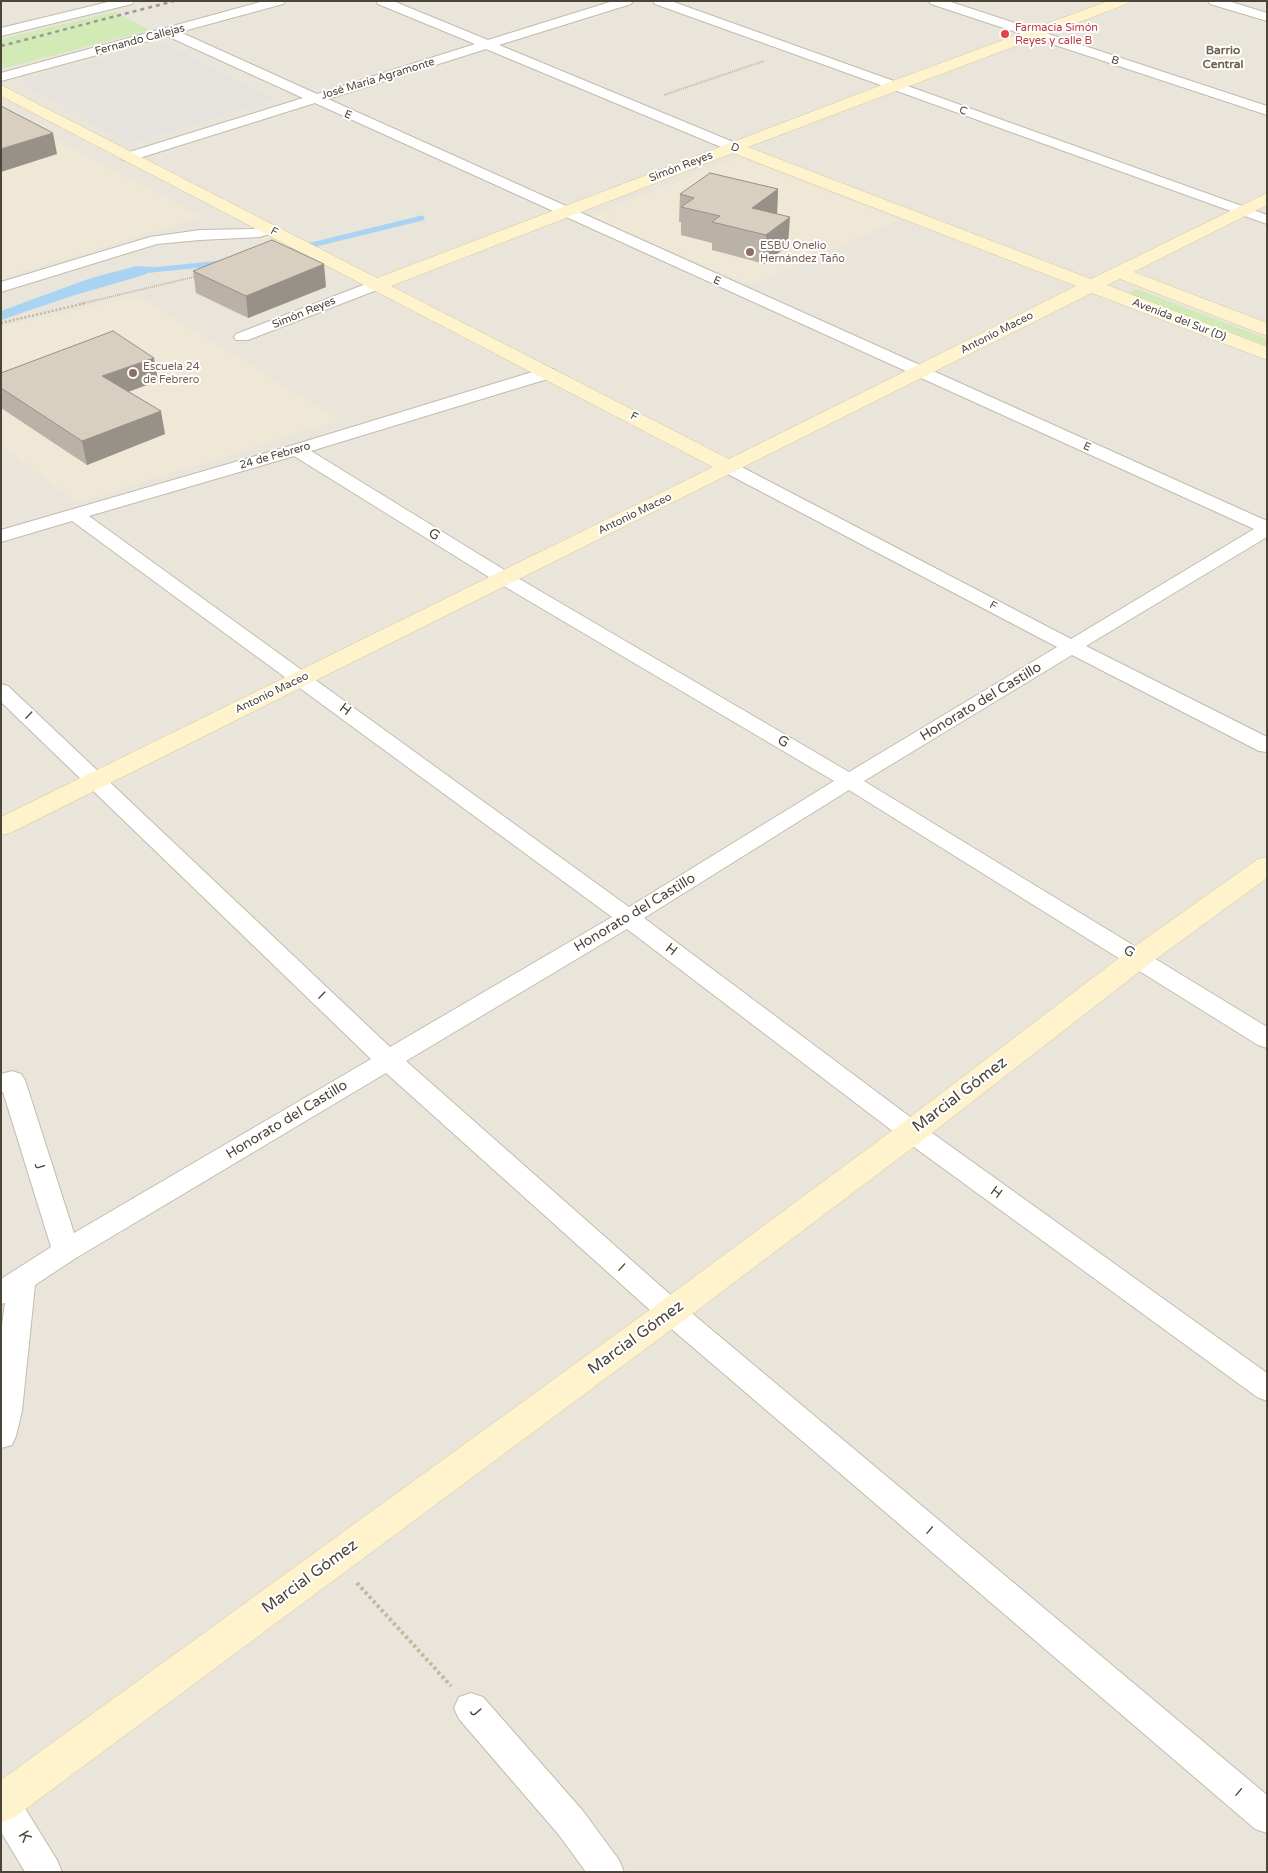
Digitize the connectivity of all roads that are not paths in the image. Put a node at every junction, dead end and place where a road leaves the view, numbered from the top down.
1 (128, 1) edge
2 (279, 1) edge
3 (382, 1) edge
4 (627, 1) edge
5 (659, 1) edge
6 (935, 1) edge
7 (1122, 1) edge
8 (1214, 1) edge
9 (1267, 17) edge
10 (1, 32) edge
11 (169, 32) junction
12 (1035, 34) junction
13 (487, 45) junction
14 (1, 77) edge
15 (892, 86) junction
16 (1, 90) edge
17 (314, 99) junction
18 (1267, 111) edge
19 (733, 147) junction
20 (128, 157) junction
21 (1267, 198) edge
22 (1241, 210) junction
23 (566, 212) junction
24 (1267, 220) edge
25 (274, 232) junction
26 (1118, 272) junction
27 (376, 284) junction
28 (1091, 286) junction
29 (1, 287) edge
30 (1267, 330) edge
31 (242, 337) dead end
32 (1267, 354) edge
33 (920, 372) junction
34 (548, 373) junction
35 (296, 450) junction
36 (728, 467) junction
37 (74, 514) junction
38 (1267, 529) edge
39 (1, 536) edge
40 (504, 578) junction
41 (1072, 647) junction
42 (302, 678) junction
43 (1, 690) edge
44 (1267, 746) edge
45 (95, 781) junction
46 (849, 781) junction
47 (1, 827) edge
48 (1264, 870) edge
49 (628, 918) junction
50 (1138, 958) junction
51 (1267, 1039) edge
52 (388, 1060) junction
53 (6, 1082) edge
54 (912, 1132) junction
55 (66, 1251) junction
56 (11, 1287) edge
57 (671, 1312) junction
58 (1267, 1388) edge
59 (1, 1436) edge
60 (471, 1708) road end
61 (2, 1803) edge
62 (1267, 1817) edge
63 (45, 1872) edge
64 (607, 1872) edge

1 - 10 street
2 - 11 street, Fernando Callejas
3 - 13 street, D
4 - 13 street, José María Agramonte
5 - 15 street, C
6 - 12 street, B
7 - 12 street, Simón Reyes
8 - 9 street
11 - 14 street, Fernando Callejas
11 - 17 street, E
12 - 15 street, Simón Reyes
12 - 18 street, B
13 - 17 street, José María Agramonte
13 - 19 street, D
15 - 19 street, Simón Reyes
15 - 22 street, C
16 - 20 street, F
17 - 20 street, José María Agramonte
17 - 23 street, E
19 - 23 street, Simón Reyes
19 - 28 street, D
20 - 25 street, F
21 - 22 street, Antonio Maceo
22 - 24 street, C
22 - 26 street, Antonio Maceo
23 - 27 street, Simón Reyes
23 - 33 street, E
25 - 27 street, F
25 - 29 street
26 - 28 street, Antonio Maceo
26 - 30 street, Avenida del Sur (D)
27 - 31 street, Simón Reyes
27 - 34 street, F
28 - 32 street, Avenida del Sur (D)
28 - 33 street, Antonio Maceo
33 - 36 street, Antonio Maceo
33 - 38 street, E
34 - 35 street, 24 de Febrero
34 - 36 street, F
35 - 37 street, 24 de Febrero
35 - 40 street, G
36 - 40 street, Antonio Maceo
36 - 41 street, F
37 - 39 street, 24 de Febrero
37 - 42 street, H
38 - 41 street, Honorato del Castillo
40 - 42 street, Antonio Maceo
40 - 46 street, G
41 - 44 street, F
41 - 46 street, Honorato del Castillo
42 - 45 street, Antonio Maceo
42 - 49 street, H
43 - 45 street, I
45 - 47 street, Antonio Maceo
45 - 52 street, I
46 - 49 street, Honorato del Castillo
46 - 50 street, G
48 - 50 street, Marcial Gómez
49 - 52 street, Honorato del Castillo
49 - 54 street, H
50 - 51 street, G
50 - 54 street, Marcial Gómez
52 - 55 street, Honorato del Castillo
52 - 57 street, I
53 - 55 street, J
54 - 57 street, Marcial Gómez
54 - 58 street, H
55 - 56 street, Honorato del Castillo
56 - 59 street
57 - 61 street, Marcial Gómez
57 - 62 street, I
60 - 64 street, J
61 - 63 street, K

